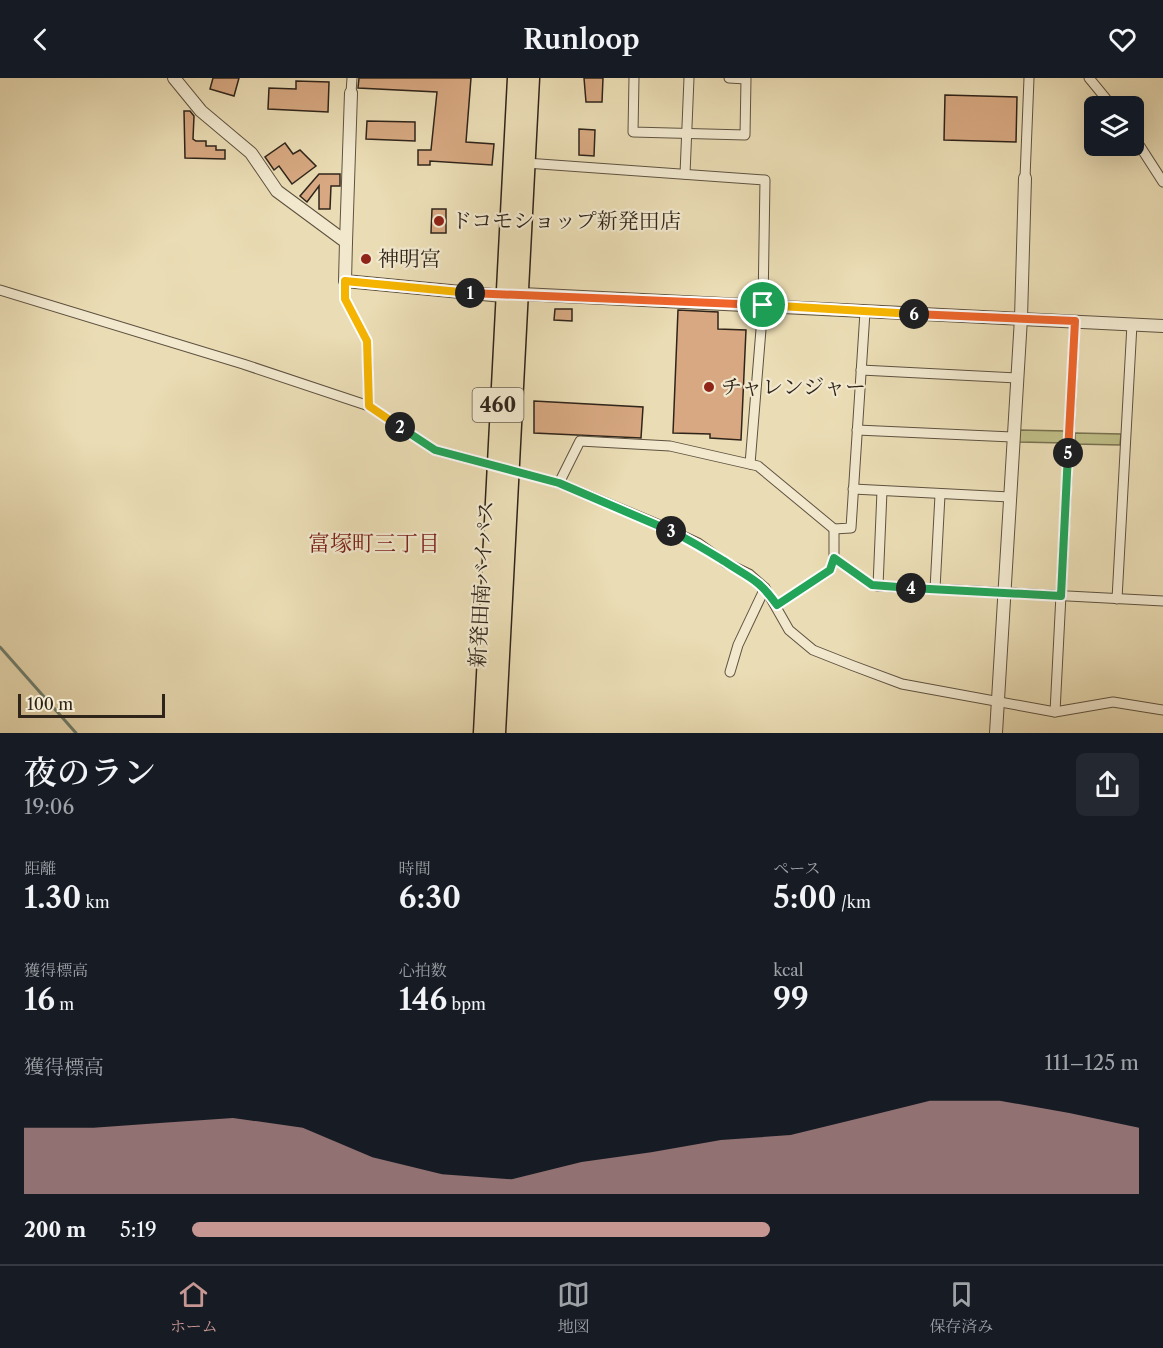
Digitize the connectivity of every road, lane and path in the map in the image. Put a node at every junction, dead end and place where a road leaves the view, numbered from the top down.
1 (174, 78) edge
2 (352, 78) edge
3 (516, 78) edge
4 (531, 78) edge
5 (634, 78) edge
6 (689, 78) edge
7 (729, 78) edge
8 (1029, 78) edge
9 (1089, 78) edge
10 (351, 93) joint
11 (1104, 96) edge
12 (687, 134) junction
13 (1144, 153) edge
14 (526, 163) junction
15 (685, 174) junction
16 (1025, 178) joint
17 (1163, 182) edge
18 (346, 242) junction
19 (345, 281) junction
20 (0, 290) edge
21 (522, 294) junction
22 (503, 296) junction
23 (763, 305) junction
24 (865, 312) junction
25 (1021, 318) junction
26 (1075, 321) junction
27 (1132, 324) junction
28 (1163, 326) edge
29 (861, 370) junction
30 (1017, 378) junction
31 (369, 406) junction
32 (857, 430) junction
33 (1012, 437) junction
34 (750, 464) junction
35 (503, 470) junction
36 (559, 483) junction
37 (853, 489) junction
38 (882, 491) junction
39 (940, 495) junction
40 (1010, 497) junction
41 (834, 530) junction
42 (834, 558) junction
43 (878, 586) junction
44 (765, 588) junction
45 (935, 589) junction
46 (1005, 593) junction
47 (1061, 596) junction
48 (1117, 598) junction
49 (1163, 602) edge
50 (777, 605) junction
51 (730, 672) dead end
52 (997, 701) junction
53 (1163, 710) edge
54 (1055, 712) junction
55 (482, 733) edge
56 (498, 733) edge
57 (996, 733) edge

1 - 18 street
2 - 10 street
3 - 22 highway, 新発田南バイパス / 460
4 - 14 highway, 新発田南バイパス / 460
5 - 12 street
6 - 12 street
7 - 12 street
8 - 16 street
9 - 11 street
10 - 18 street
12 - 15 street
13 - 17 street
14 - 15 street
14 - 21 highway, 新発田南バイパス / 460
15 - 23 street
16 - 25 street
18 - 19 street
19 - 22 street
19 - 31 street
20 - 31 street
21 - 22 street
21 - 23 street
21 - 35 highway, 新発田南バイパス / 460
22 - 35 highway, 新発田南バイパス / 460
23 - 24 street
23 - 34 street
24 - 25 street
24 - 29 street
25 - 26 street
25 - 30 street
26 - 27 street
26 - 47 street
27 - 28 street
27 - 48 street
29 - 30 street
29 - 32 street
30 - 33 street
31 - 35 street
32 - 33 street
32 - 37 street
33 - 40 street
34 - 36 street
34 - 41 street
35 - 36 street
35 - 55 highway, 新発田南バイパス / 460
35 - 56 highway, 新発田南バイパス / 460
36 - 44 street
37 - 38 street
37 - 41 street
38 - 39 street
38 - 43 street
39 - 40 street
39 - 45 street
40 - 46 street
41 - 42 street
42 - 43 street
42 - 50 street
43 - 45 street
44 - 50 street
44 - 51 street
45 - 46 street
46 - 47 street
46 - 52 street
47 - 48 street
47 - 54 street
48 - 49 street
50 - 52 street
52 - 54 street
52 - 57 street
53 - 54 street

